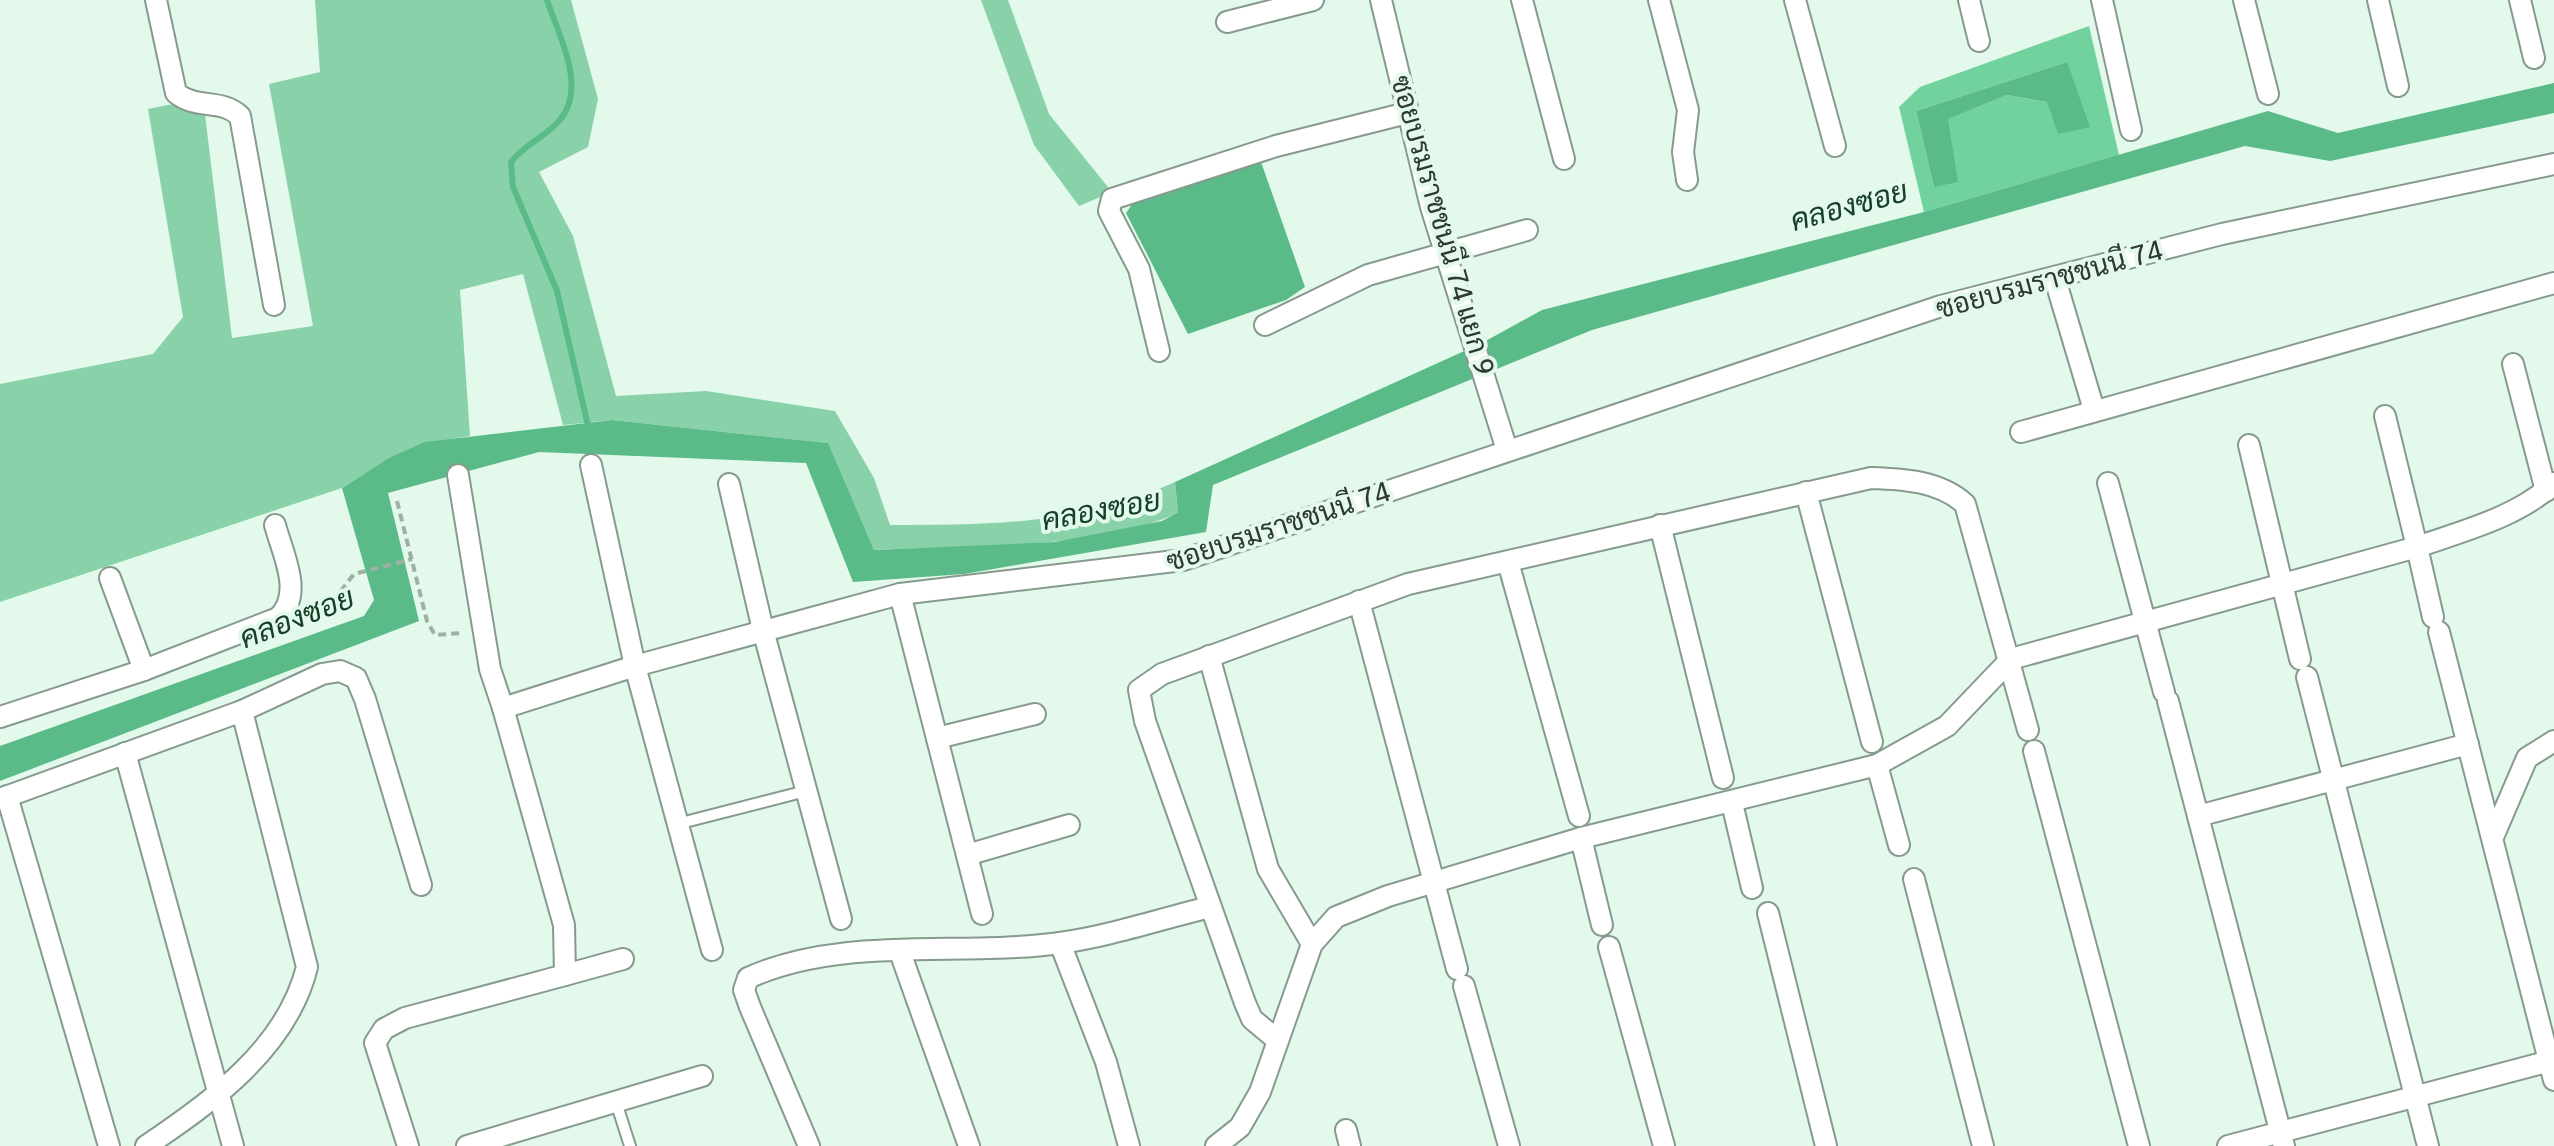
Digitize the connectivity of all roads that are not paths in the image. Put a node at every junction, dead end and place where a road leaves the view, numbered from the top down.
1 (156, 0) edge
2 (1313, 0) edge
3 (1381, 0) edge
4 (1522, 0) edge
5 (1658, 0) edge
6 (1796, 0) edge
7 (1969, 0) edge
8 (2102, 0) edge
9 (2244, 0) edge
10 (2378, 0) edge
11 (2520, 0) edge
12 (1226, 22) dead end
13 (1980, 42) dead end
14 (2534, 58) dead end
15 (2398, 86) dead end
16 (2268, 94) dead end
17 (1408, 112) junction
18 (2131, 130) dead end
19 (1835, 146) dead end
20 (1564, 158) dead end
21 (2554, 164) edge
22 (1687, 180) dead end
23 (1527, 230) dead end
24 (1447, 252) junction
25 (2055, 278) junction
26 (2554, 283) edge
27 (274, 305) dead end
28 (1265, 325) dead end
29 (1159, 352) dead end
30 (2513, 364) dead end
31 (2094, 410) junction
32 (2385, 416) dead end
33 (2021, 432) dead end
34 (2249, 445) dead end
35 (1507, 450) junction
36 (591, 465) dead end
37 (458, 475) dead end
38 (2108, 483) dead end
39 (729, 484) dead end
40 (2550, 487) edge
41 (1806, 492) junction
42 (275, 525) dead end
43 (1660, 526) junction
44 (2416, 546) junction
45 (1508, 562) junction
46 (110, 578) dead end
47 (2283, 582) junction
48 (900, 594) junction
49 (1359, 602) junction
50 (2143, 621) junction
51 (763, 630) junction
52 (1210, 656) junction
53 (2011, 659) junction
54 (636, 666) junction
55 (144, 670) junction
56 (503, 708) junction
57 (242, 711) junction
58 (1035, 714) dead end
59 (0, 717) edge
60 (2028, 730) dead end
61 (937, 738) junction
62 (2554, 741) edge
63 (1872, 742) dead end
64 (2468, 744) junction
65 (2034, 751) dead end
66 (125, 753) junction
67 (1876, 765) junction
68 (1724, 778) dead end
69 (2334, 779) junction
70 (806, 791) junction
71 (4, 798) edge
72 (1732, 803) junction
73 (1579, 816) dead end
74 (2198, 816) junction
75 (676, 824) junction
76 (1069, 826) dead end
77 (2493, 837) junction
78 (1581, 838) junction
79 (1899, 845) dead end
80 (967, 855) junction
81 (1914, 879) dead end
82 (1435, 883) junction
83 (421, 885) dead end
84 (1752, 888) dead end
85 (1210, 908) junction
86 (1768, 913) dead end
87 (982, 914) dead end
88 (842, 919) dead end
89 (1602, 925) dead end
90 (1060, 943) junction
91 (1312, 944) junction
92 (1609, 947) dead end
93 (712, 950) dead end
94 (900, 952) junction
95 (623, 960) dead end
96 (565, 975) junction
97 (1276, 1039) junction
98 (2553, 1067) edge
99 (702, 1076) dead end
100 (217, 1099) junction
101 (2415, 1099) junction
102 (616, 1102) junction
103 (2282, 1138) edge
104 (109, 1146) edge
105 (146, 1146) edge
106 (233, 1146) edge
107 (408, 1146) edge
108 (467, 1146) edge
109 (630, 1146) edge
110 (809, 1146) edge
111 (968, 1146) edge
112 (1130, 1146) edge
113 (1216, 1146) edge
114 (1509, 1146) edge
115 (1664, 1146) edge
116 (1826, 1146) edge
117 (1983, 1146) edge
118 (2138, 1146) edge
119 (2228, 1146) edge
120 (2428, 1146) edge

1 - 27 street
2 - 12 street
3 - 17 street, ซอยบรมราชชนนี 74 แยก 9
4 - 20 street
5 - 22 street
6 - 19 street
7 - 13 street
8 - 18 street
9 - 16 street
10 - 15 street
11 - 14 street
17 - 24 street, ซอยบรมราชชนนี 74 แยก 9
17 - 29 street
21 - 25 street, ซอยบรมราชชนนี 74
23 - 24 street
24 - 28 street
24 - 35 street, ซอยบรมราชชนนี 74 แยก 9
25 - 31 street
25 - 35 street, ซอยบรมราชชนนี 74
26 - 31 street
30 - 40 street
31 - 33 street
32 - 44 street
34 - 47 street
35 - 48 street, ซอยบรมราชชนนี 74
36 - 54 street
37 - 56 street
38 - 50 street
39 - 51 street
40 - 44 street
41 - 43 street
41 - 53 street
41 - 63 street
42 - 55 street
43 - 45 street
43 - 68 street
44 - 47 street
44 - 64 street
45 - 49 street
45 - 73 street
46 - 55 street
47 - 50 street
47 - 69 street
48 - 51 street, ซอยบรมราชชนนี 74
48 - 61 street
49 - 52 street
49 - 82 street
50 - 53 street
50 - 74 street
51 - 54 street, ซอยบรมราชชนนี 74
51 - 70 street
52 - 85 street
52 - 91 street
53 - 60 street
53 - 67 street
54 - 56 street, ซอยบรมราชชนนี 74
54 - 75 street
55 - 59 street
56 - 96 street
57 - 66 street
57 - 83 street
57 - 100 street
58 - 61 street
61 - 80 street
62 - 77 street
64 - 69 street
64 - 77 street
65 - 118 street
66 - 71 street
66 - 100 street
67 - 72 street
67 - 79 street
69 - 74 street
69 - 101 street
70 - 75 lane
70 - 88 street
71 - 104 street
72 - 78 street
72 - 84 street
74 - 103 street
75 - 93 street
76 - 80 street
77 - 98 street
78 - 82 street
78 - 89 street
80 - 87 street
81 - 117 street
82 - 91 street
82 - 114 street
85 - 90 street
85 - 97 street
86 - 116 street
90 - 94 street
90 - 112 street
91 - 97 street
92 - 115 street
94 - 110 street
94 - 111 street
95 - 96 street
96 - 107 street
97 - 113 street
98 - 101 street
99 - 102 street
100 - 105 street
100 - 106 street
101 - 103 street
101 - 120 street
102 - 108 street
102 - 109 lane
103 - 119 street

